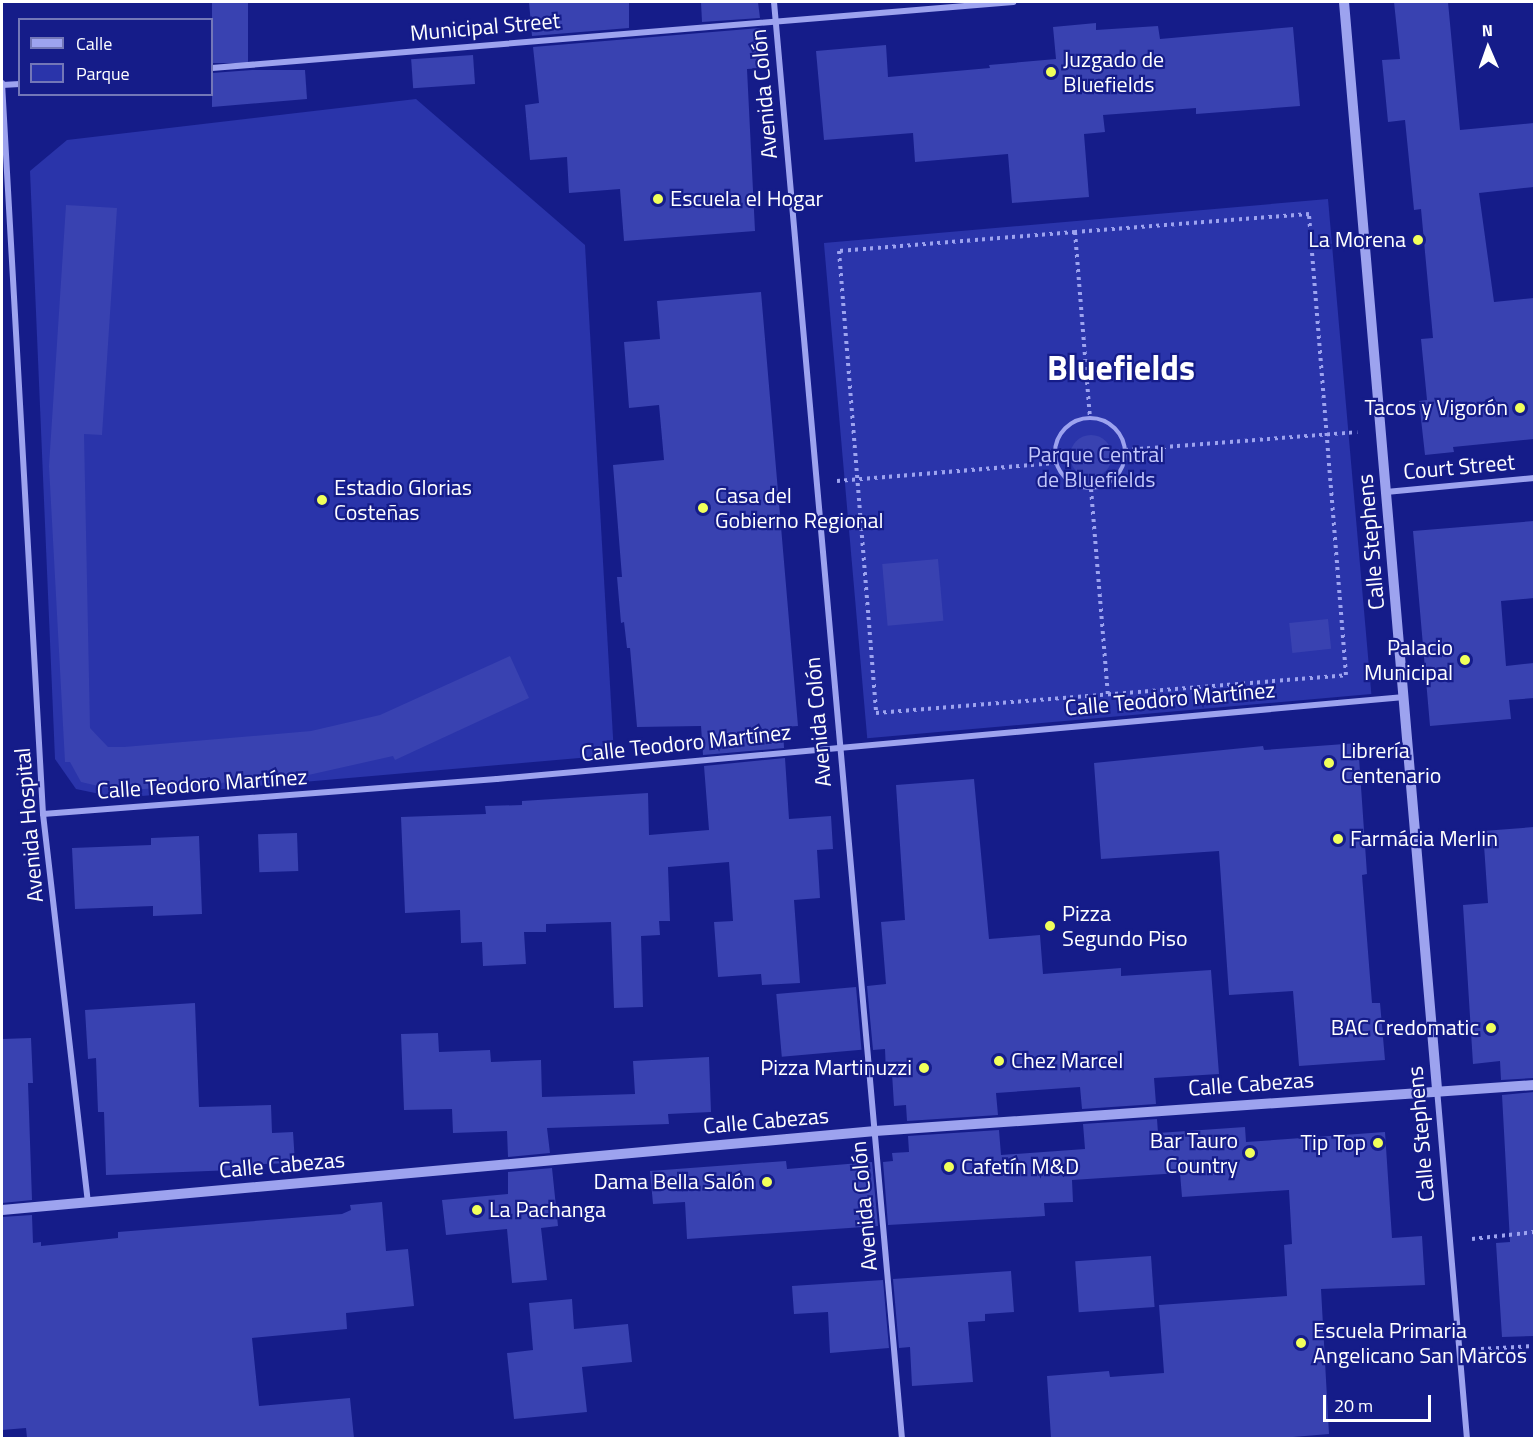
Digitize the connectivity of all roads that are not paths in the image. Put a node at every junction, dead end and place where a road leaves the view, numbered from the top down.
1 (774, 2) edge
2 (1013, 2) edge
3 (1344, 2) edge
4 (775, 21) junction
5 (213, 68) edge
6 (2, 84) edge
7 (18, 84) edge
8 (1534, 478) edge
9 (1386, 492) junction
10 (1404, 697) junction
11 (838, 746) junction
12 (43, 814) junction
13 (1534, 1084) edge
14 (1437, 1089) junction
15 (875, 1131) junction
16 (88, 1202) junction
17 (2, 1210) edge
18 (902, 1438) edge
19 (1467, 1438) edge

1 - 4 street, Avenida Colón
2 - 4 street, Municipal Street
3 - 9 street, Calle Stephens
4 - 5 street, Municipal Street
4 - 11 street, Avenida Colón
6 - 7 street
6 - 12 street, Avenida Hospital
8 - 9 street, Court Street
9 - 10 street, Calle Stephens
10 - 11 street, Calle Teodoro Martínez
10 - 14 street, Calle Stephens
11 - 12 street, Calle Teodoro Martínez
11 - 15 street, Avenida Colón
12 - 16 street, Avenida Hospital
13 - 14 street, Calle Cabezas
14 - 15 street, Calle Cabezas
14 - 19 street, Calle Stephens
15 - 16 street, Calle Cabezas
15 - 18 street, Avenida Colón
16 - 17 street, Calle Cabezas

